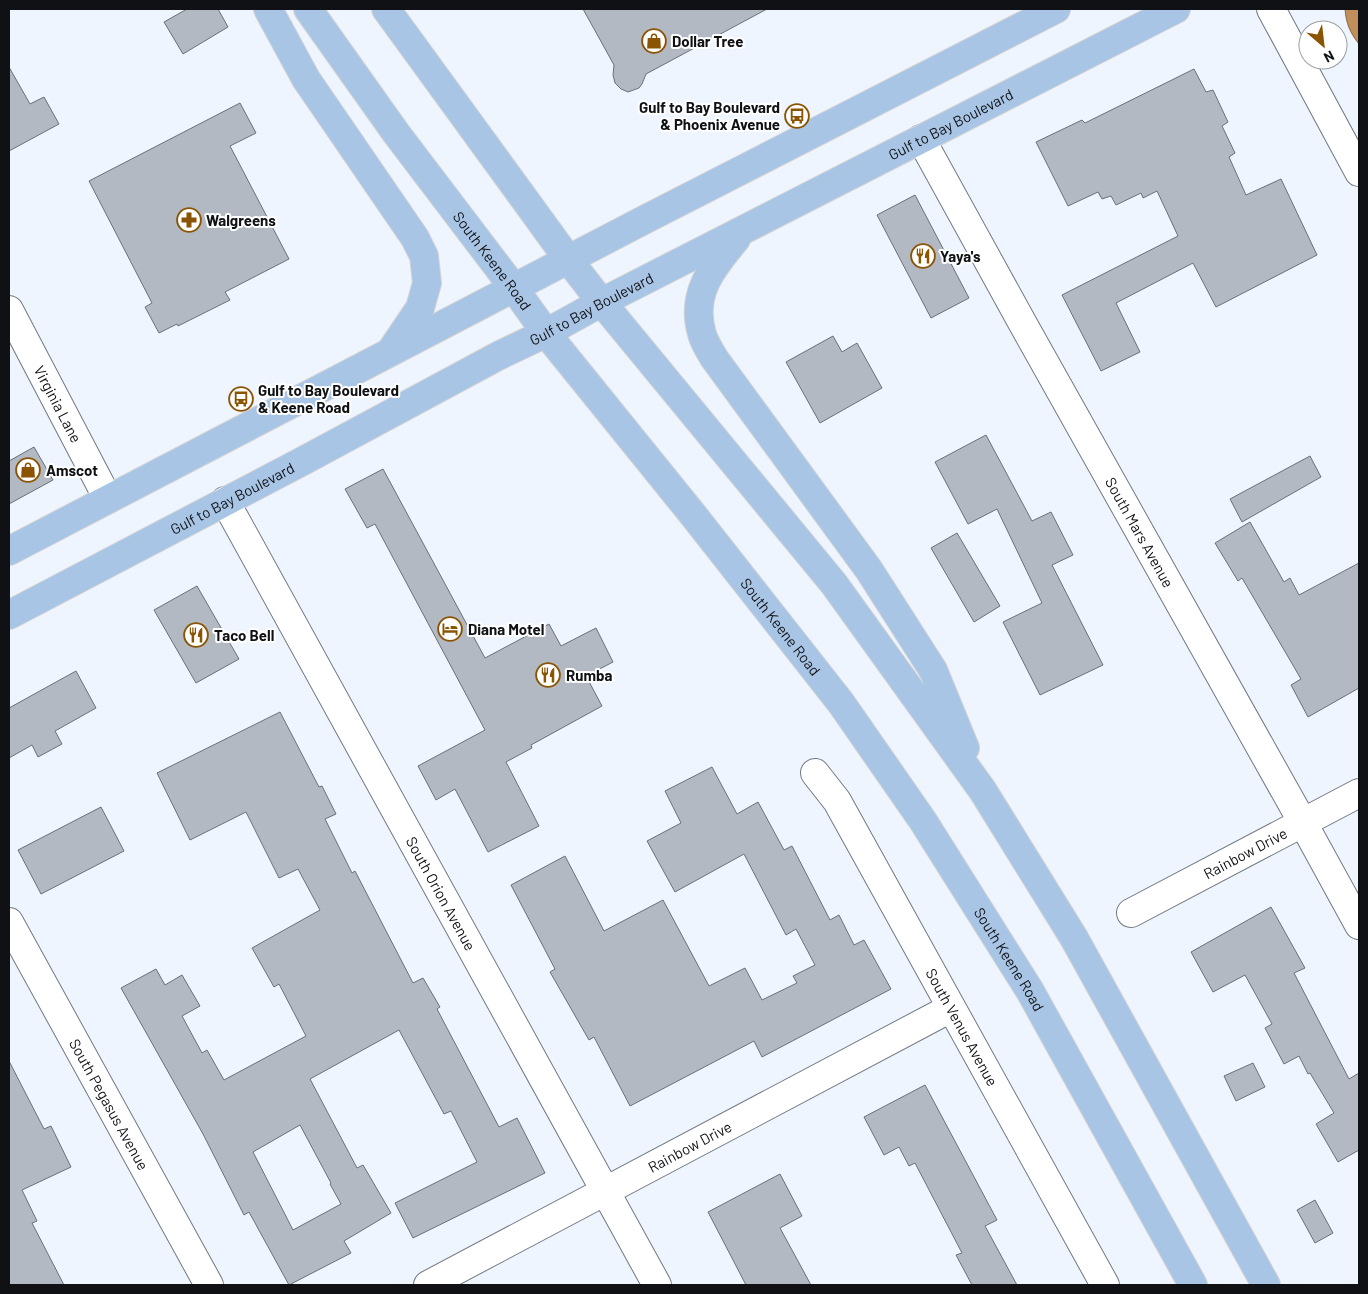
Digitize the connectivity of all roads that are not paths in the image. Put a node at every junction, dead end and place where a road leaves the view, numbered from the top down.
1 (268, 9) edge
2 (308, 9) edge
3 (386, 9) edge
4 (1056, 9) edge
5 (1176, 9) edge
6 (1271, 9) edge
7 (921, 139) junction
8 (1359, 172) edge
9 (743, 231) junction
10 (568, 259) junction
11 (514, 287) junction
12 (602, 302) junction
13 (9, 310) edge
14 (546, 333) junction
15 (392, 350) junction
16 (108, 499) junction
17 (225, 501) junction
18 (9, 551) edge
19 (9, 615) edge
20 (815, 773) dead end
21 (983, 791) junction
22 (1359, 793) edge
23 (1303, 823) junction
24 (1131, 913) dead end
25 (9, 922) edge
26 (1359, 925) edge
27 (951, 1008) junction
28 (605, 1191) junction
29 (209, 1285) edge
30 (428, 1285) edge
31 (657, 1285) edge
32 (1104, 1285) edge
33 (1192, 1285) edge
34 (1266, 1285) edge

1 - 15 main road
2 - 11 main road, South Keene Road
3 - 10 main road
4 - 10 main road
5 - 7 main road, Gulf to Bay Boulevard
6 - 8 street
7 - 9 main road, Gulf to Bay Boulevard
7 - 23 street, South Mars Avenue
9 - 12 main road, Gulf to Bay Boulevard
9 - 21 main road
10 - 11 main road
10 - 12 main road
11 - 14 main road, South Keene Road
11 - 15 main road
12 - 14 main road, Gulf to Bay Boulevard
12 - 21 main road
13 - 16 street, Virginia Lane
14 - 17 main road, Gulf to Bay Boulevard
14 - 33 main road, South Keene Road
15 - 16 main road
16 - 18 main road
17 - 19 main road, Gulf to Bay Boulevard
17 - 28 street, South Orion Avenue
20 - 27 street, South Venus Avenue
21 - 34 main road
22 - 23 street, Rainbow Drive
23 - 24 street, Rainbow Drive
23 - 26 street, South Mars Avenue
25 - 29 street, South Pegasus Avenue
27 - 28 street, Rainbow Drive
27 - 32 street, South Venus Avenue
28 - 30 street, Rainbow Drive
28 - 31 street, South Orion Avenue

